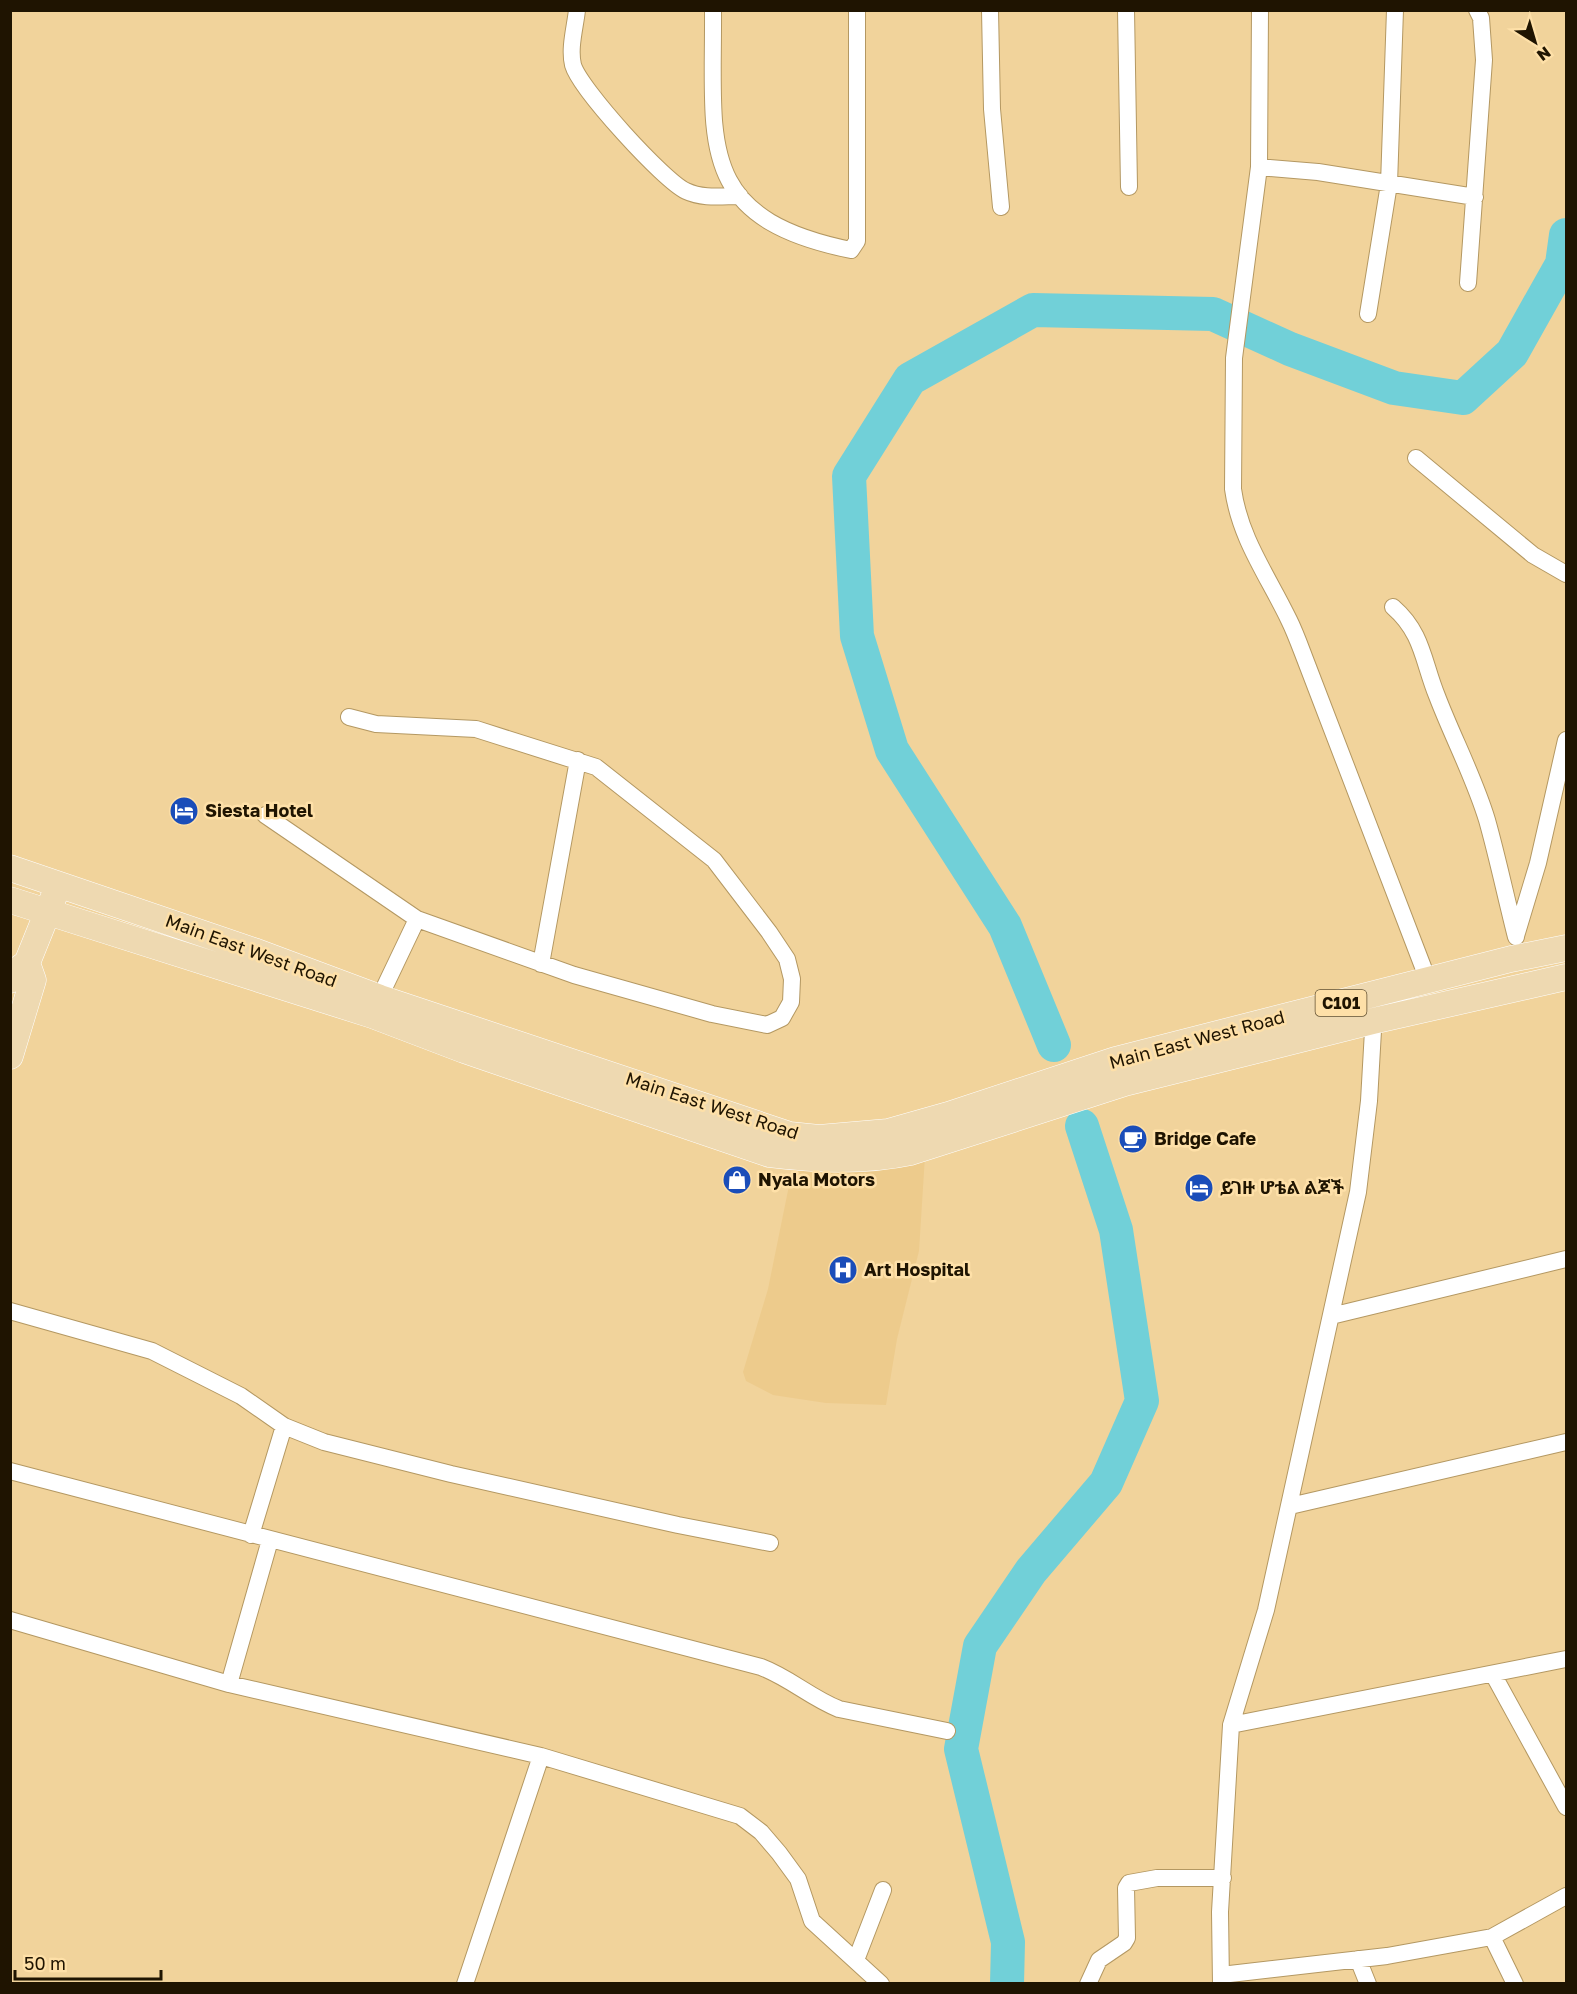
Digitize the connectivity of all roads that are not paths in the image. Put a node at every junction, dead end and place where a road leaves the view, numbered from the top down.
1 (577, 10) edge
2 (713, 10) edge
3 (857, 10) edge
4 (990, 10) edge
5 (1125, 10) edge
6 (1260, 10) edge
7 (1395, 10) edge
8 (1478, 10) edge
9 (1259, 167) junction
10 (1389, 184) junction
11 (1129, 187) dead end
12 (740, 196) junction
13 (1474, 197) junction
14 (1001, 207) dead end
15 (1468, 283) dead end
16 (1368, 314) dead end
17 (1416, 458) dead end
18 (1566, 574) edge
19 (1393, 607) dead end
20 (349, 717) dead end
21 (1566, 740) edge
22 (578, 760) junction
23 (1562, 778) edge
24 (265, 815) dead end
25 (10, 868) edge
26 (58, 884) junction
27 (10, 900) edge
28 (47, 913) junction
29 (417, 919) junction
30 (1514, 948) junction
31 (1566, 948) edge
32 (249, 963) junction
33 (542, 964) junction
34 (19, 972) edge
35 (1566, 977) edge
36 (1428, 980) junction
37 (1375, 994) junction
38 (376, 1006) junction
39 (1373, 1021) junction
40 (1216, 1035) junction
41 (468, 1039) junction
42 (10, 1056) edge
43 (1223, 1060) junction
44 (1120, 1072) junction
45 (753, 1122) junction
46 (952, 1126) junction
47 (745, 1147) junction
48 (1566, 1259) edge
49 (10, 1311) edge
50 (1331, 1316) junction
51 (284, 1426) junction
52 (1566, 1442) edge
53 (10, 1471) edge
54 (1290, 1506) junction
55 (251, 1535) junction
56 (270, 1540) junction
57 (770, 1543) dead end
58 (10, 1620) edge
59 (1566, 1659) edge
60 (1493, 1674) junction
61 (229, 1684) junction
62 (1231, 1725) junction
63 (947, 1731) dead end
64 (541, 1756) junction
65 (1566, 1807) edge
66 (1223, 1878) junction
67 (883, 1890) dead end
68 (1566, 1896) edge
69 (1492, 1937) junction
70 (1358, 1959) junction
71 (856, 1960) junction
72 (1221, 1979) edge
73 (465, 1983) edge
74 (881, 1983) edge
75 (1088, 1983) edge
76 (1368, 1983) edge
77 (1515, 1983) edge

1 - 12 street
2 - 12 street
3 - 12 street
4 - 14 street
5 - 11 street
6 - 9 street
7 - 10 street
8 - 13 street
9 - 10 street
9 - 36 street
10 - 13 street
10 - 16 street
13 - 15 street
17 - 18 street
19 - 30 street
20 - 22 street
21 - 23 street
22 - 33 street
22 - 33 street
23 - 30 street
24 - 29 street
25 - 26 main road, Main East West Road
26 - 28 main road
26 - 32 main road, Main East West Road
27 - 28 main road, Main East West Road
28 - 32 main road, Main East West Road
28 - 34 main road
29 - 33 street
29 - 38 street
30 - 31 main road, Main East West Road / C101
30 - 36 main road, Main East West Road / C101
32 - 38 main road, Main East West Road
34 - 42 main road
35 - 39 main road, Main East West Road / C101
36 - 37 main road, Main East West Road / C101
37 - 39 street
37 - 40 main road, Main East West Road / C101
38 - 41 main road, Main East West Road
39 - 43 main road, Main East West Road / C101
39 - 50 street
40 - 43 main road
40 - 44 main road, Main East West Road / C101
41 - 45 main road, Main East West Road
41 - 47 main road, Main East West Road
43 - 44 main road, Main East West Road / C101
44 - 46 main road, Main East West Road / C101
45 - 46 main road, Main East West Road
45 - 47 main road
46 - 47 main road, Main East West Road
48 - 50 street
49 - 51 street
50 - 54 street
51 - 55 street
51 - 57 street
52 - 54 street
53 - 55 street
54 - 62 street
55 - 56 street
56 - 61 street
56 - 63 street
58 - 61 street
59 - 60 street
60 - 62 street
60 - 65 street
61 - 64 street
62 - 66 street
64 - 71 street
64 - 73 street
66 - 72 street
66 - 75 street
67 - 71 street
68 - 69 street
69 - 70 street
69 - 77 street
70 - 72 street
70 - 76 street
71 - 74 street

